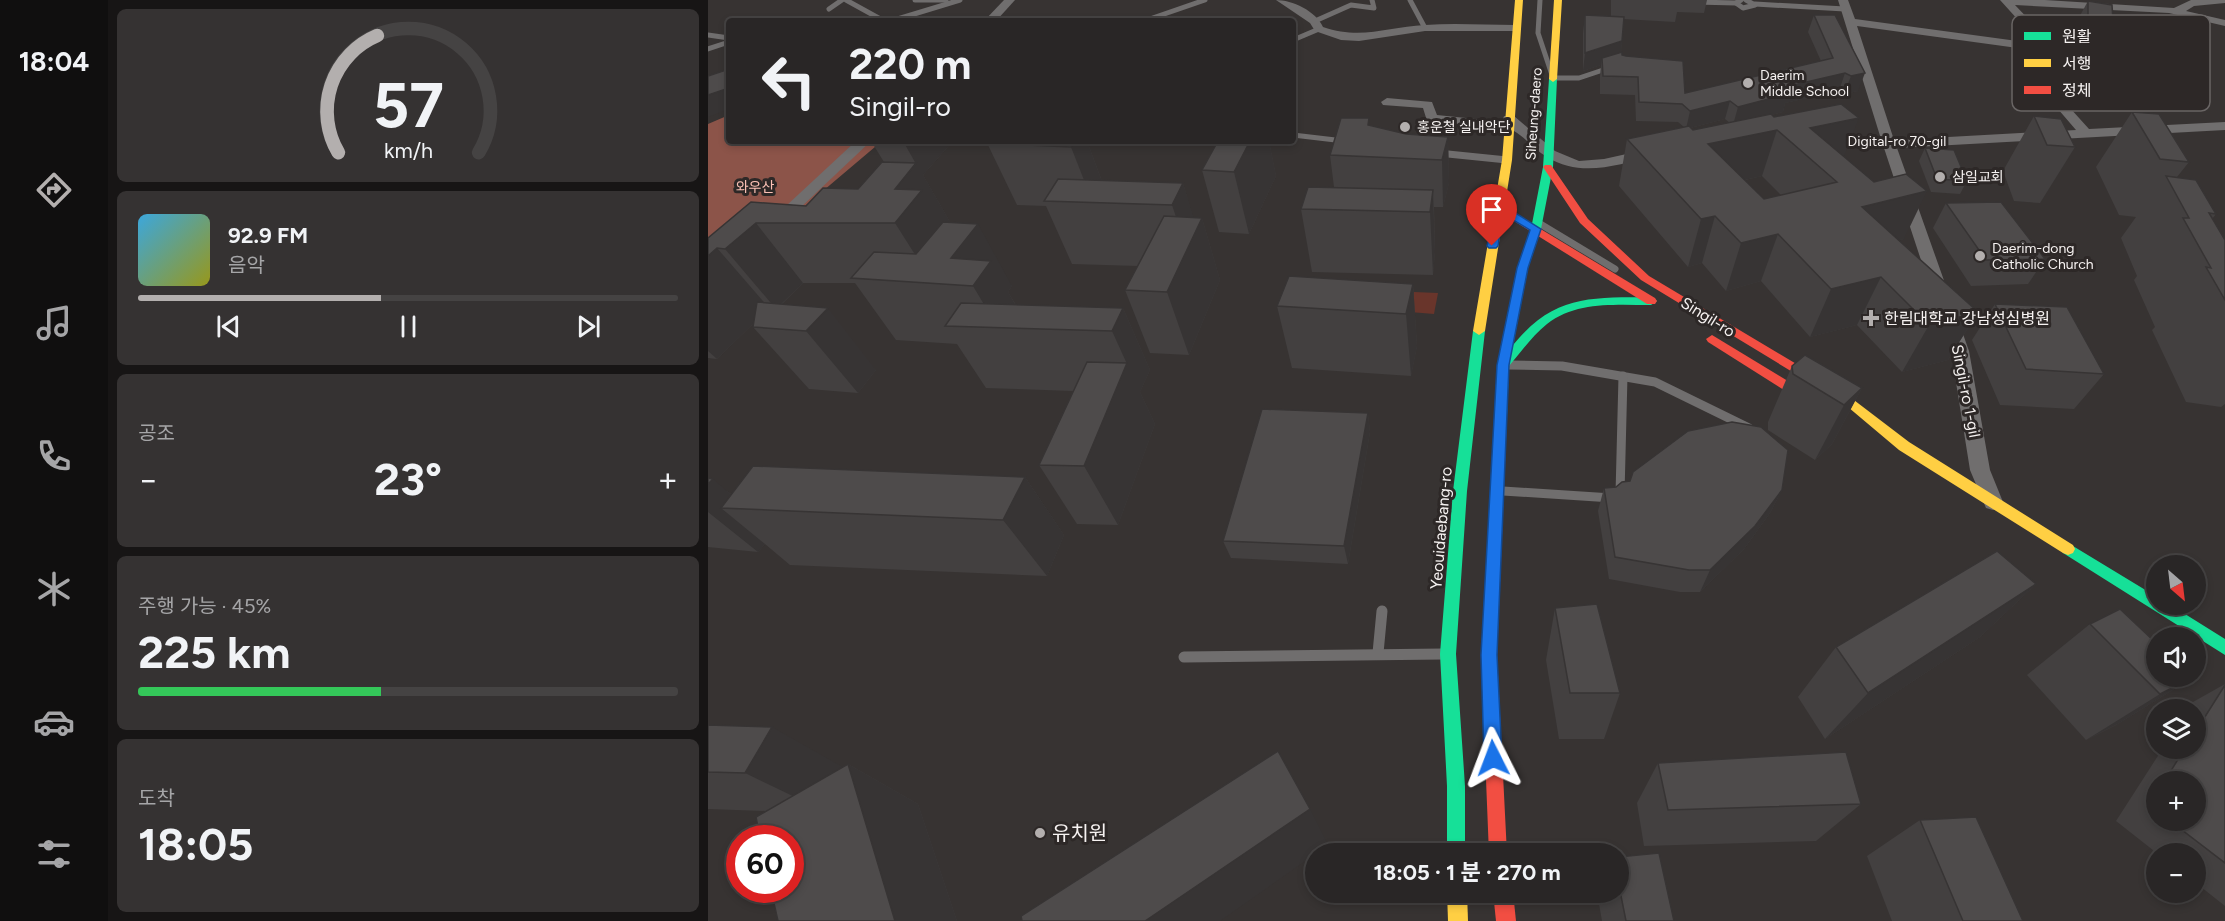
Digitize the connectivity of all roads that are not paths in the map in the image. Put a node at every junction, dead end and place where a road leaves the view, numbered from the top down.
1 (844, 0) edge
2 (915, 0) edge
3 (960, 0) edge
4 (1010, 0) edge
5 (1205, 0) edge
6 (1281, 0) edge
7 (1372, 0) edge
8 (1410, 0) edge
9 (1519, 0) edge
10 (1540, 0) edge
11 (1558, 0) edge
12 (1746, 0) edge
13 (2005, 0) edge
14 (2225, 0) edge
15 (1690, 2) dead end
16 (1738, 2) edge
17 (1755, 4) junction
18 (1844, 5) edge
19 (828, 9) dead end
20 (2175, 12) junction
21 (2019, 15) edge
22 (2189, 15) edge
23 (878, 18) edge
24 (901, 18) edge
25 (993, 18) edge
26 (1153, 18) edge
27 (2210, 20) edge
28 (1850, 22) junction
29 (2225, 23) edge
30 (1317, 25) junction
31 (1425, 28) junction
32 (1515, 28) junction
33 (708, 35) edge
34 (1296, 38) edge
35 (726, 39) edge
36 (726, 41) edge
37 (2012, 44) edge
38 (708, 49) edge
39 (1620, 64) edge
40 (1553, 78) junction
41 (1387, 102) dead end
42 (2066, 111) edge
43 (1509, 123) junction
44 (2225, 126) edge
45 (1296, 135) edge
46 (2086, 135) junction
47 (1811, 140) edge
48 (1350, 142) edge
49 (861, 144) edge
50 (1889, 144) junction
51 (1666, 150) edge
52 (1548, 151) junction
53 (1430, 152) edge
54 (1507, 160) junction
55 (1548, 167) junction
56 (1499, 207) junction
57 (1536, 225) junction
58 (769, 230) edge
59 (1669, 293) junction
60 (1700, 332) dead end
61 (1503, 365) junction
62 (1623, 376) junction
63 (1826, 411) edge
64 (1855, 424) edge
65 (1749, 428) edge
66 (1904, 446) junction
67 (1496, 490) junction
68 (1994, 502) junction
69 (1382, 611) dead end
70 (2225, 648) edge
71 (1378, 653) junction
72 (1448, 654) junction
73 (1464, 654) dead end
74 (1184, 657) dead end
75 (1457, 843) edge
76 (1497, 843) edge
77 (1457, 903) edge
78 (1504, 903) edge
79 (1458, 921) edge
80 (1506, 921) edge

1 - 19 lane
1 - 23 lane
2 - 3 lane
3 - 24 lane
4 - 25 street
5 - 26 lane
6 - 30 street
7 - 30 lane
8 - 31 lane
9 - 32 main road, Siheung-daero
10 - 40 lane
11 - 40 main road, Siheung-daero
12 - 17 lane
13 - 20 street
13 - 21 street
14 - 20 street
15 - 16 lane
16 - 17 lane
17 - 18 lane
18 - 28 street, Singil-ro 1-gil
20 - 22 street
27 - 29 street
28 - 37 street
28 - 50 street, Singil-ro 1-gil
30 - 31 street
30 - 34 lane
31 - 32 street
32 - 43 main road, Siheung-daero
33 - 35 lane
36 - 38 lane
39 - 40 lane
40 - 52 main road, Siheung-daero
41 - 43 street
42 - 46 street
43 - 52 street
43 - 54 main road, Siheung-daero
44 - 46 street, Digital-ro 70-gil
45 - 48 lane
46 - 50 street, Digital-ro 70-gil
47 - 50 street, Digital-ro 70-gil
49 - 58 street
50 - 68 street, Singil-ro 1-gil
51 - 52 street
52 - 55 main road, Siheung-daero
53 - 54 lane
54 - 56 main road, Siheung-daero
55 - 57 main road, Siheung-daero
55 - 59 main road, Singil-ro
56 - 57 main road
56 - 72 main road, Yeouidaebang-ro
57 - 59 lane
57 - 61 main road
57 - 61 main road
59 - 66 main road, Singil-ro
60 - 63 main road, Singil-ro
61 - 62 lane
61 - 67 main road
62 - 65 lane
62 - 67 lane
64 - 66 main road, Singil-ro
66 - 68 main road, Singil-ro
67 - 76 main road
68 - 70 main road, Singil-ro
69 - 71 lane
71 - 72 lane
71 - 74 lane
72 - 73 lane
72 - 75 main road, Yeouidaebang-ro
77 - 79 main road
78 - 80 main road

